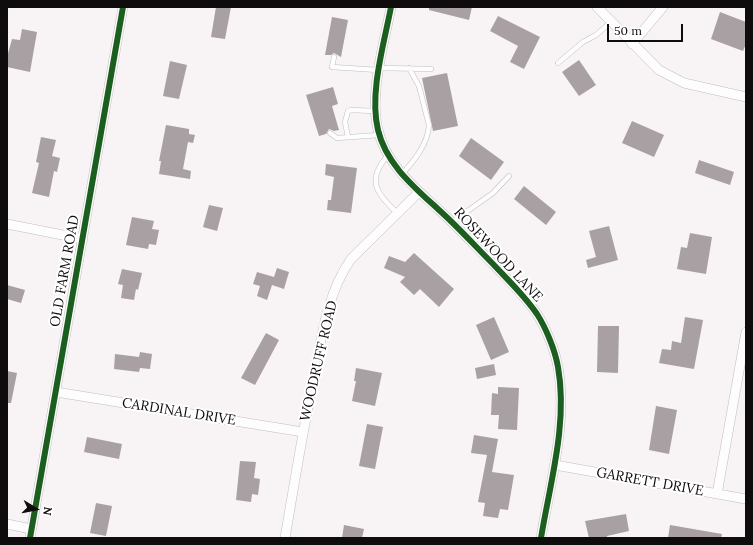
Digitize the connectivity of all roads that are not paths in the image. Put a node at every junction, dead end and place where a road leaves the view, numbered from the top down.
1 (123, 7) edge
2 (390, 7) edge
3 (597, 7) edge
4 (663, 7) edge
5 (611, 22) junction
6 (632, 44) junction
7 (334, 57) dead end
8 (558, 63) dead end
9 (410, 68) junction
10 (380, 69) junction
11 (431, 69) dead end
12 (746, 97) edge
13 (375, 111) junction
14 (330, 134) dead end
15 (379, 135) junction
16 (348, 137) junction
17 (388, 156) junction
18 (402, 174) junction
19 (509, 176) dead end
20 (419, 192) junction
21 (397, 212) junction
22 (452, 222) junction
23 (7, 224) edge
24 (84, 239) junction
25 (746, 332) edge
26 (56, 392) junction
27 (303, 432) junction
28 (555, 465) junction
29 (717, 494) junction
30 (746, 499) edge
31 (7, 524) edge
32 (30, 533) edge
33 (285, 538) edge
34 (541, 538) edge

1 - 24 street, OLD FARM ROAD
2 - 10 street, ROSEWOOD LANE
3 - 5 street
4 - 6 street
5 - 6 street
5 - 8 lane
6 - 12 street
7 - 10 lane
9 - 10 lane
9 - 11 lane
9 - 18 lane
10 - 13 street, ROSEWOOD LANE
13 - 15 street, ROSEWOOD LANE
13 - 16 lane
14 - 16 lane
15 - 16 lane
15 - 17 street, ROSEWOOD LANE
17 - 18 street, ROSEWOOD LANE
17 - 21 lane
18 - 20 street, ROSEWOOD LANE
19 - 22 lane
20 - 21 street, WOODRUFF ROAD
20 - 22 street, ROSEWOOD LANE
21 - 27 street, WOODRUFF ROAD
22 - 28 street, ROSEWOOD LANE
23 - 24 street
24 - 26 street, OLD FARM ROAD
25 - 29 street
26 - 27 street, CARDINAL DRIVE
26 - 32 street, OLD FARM ROAD
27 - 33 street, WOODRUFF ROAD
28 - 29 street, GARRETT DRIVE
28 - 34 street, ROSEWOOD LANE
29 - 30 street, GARRETT DRIVE
31 - 32 street

